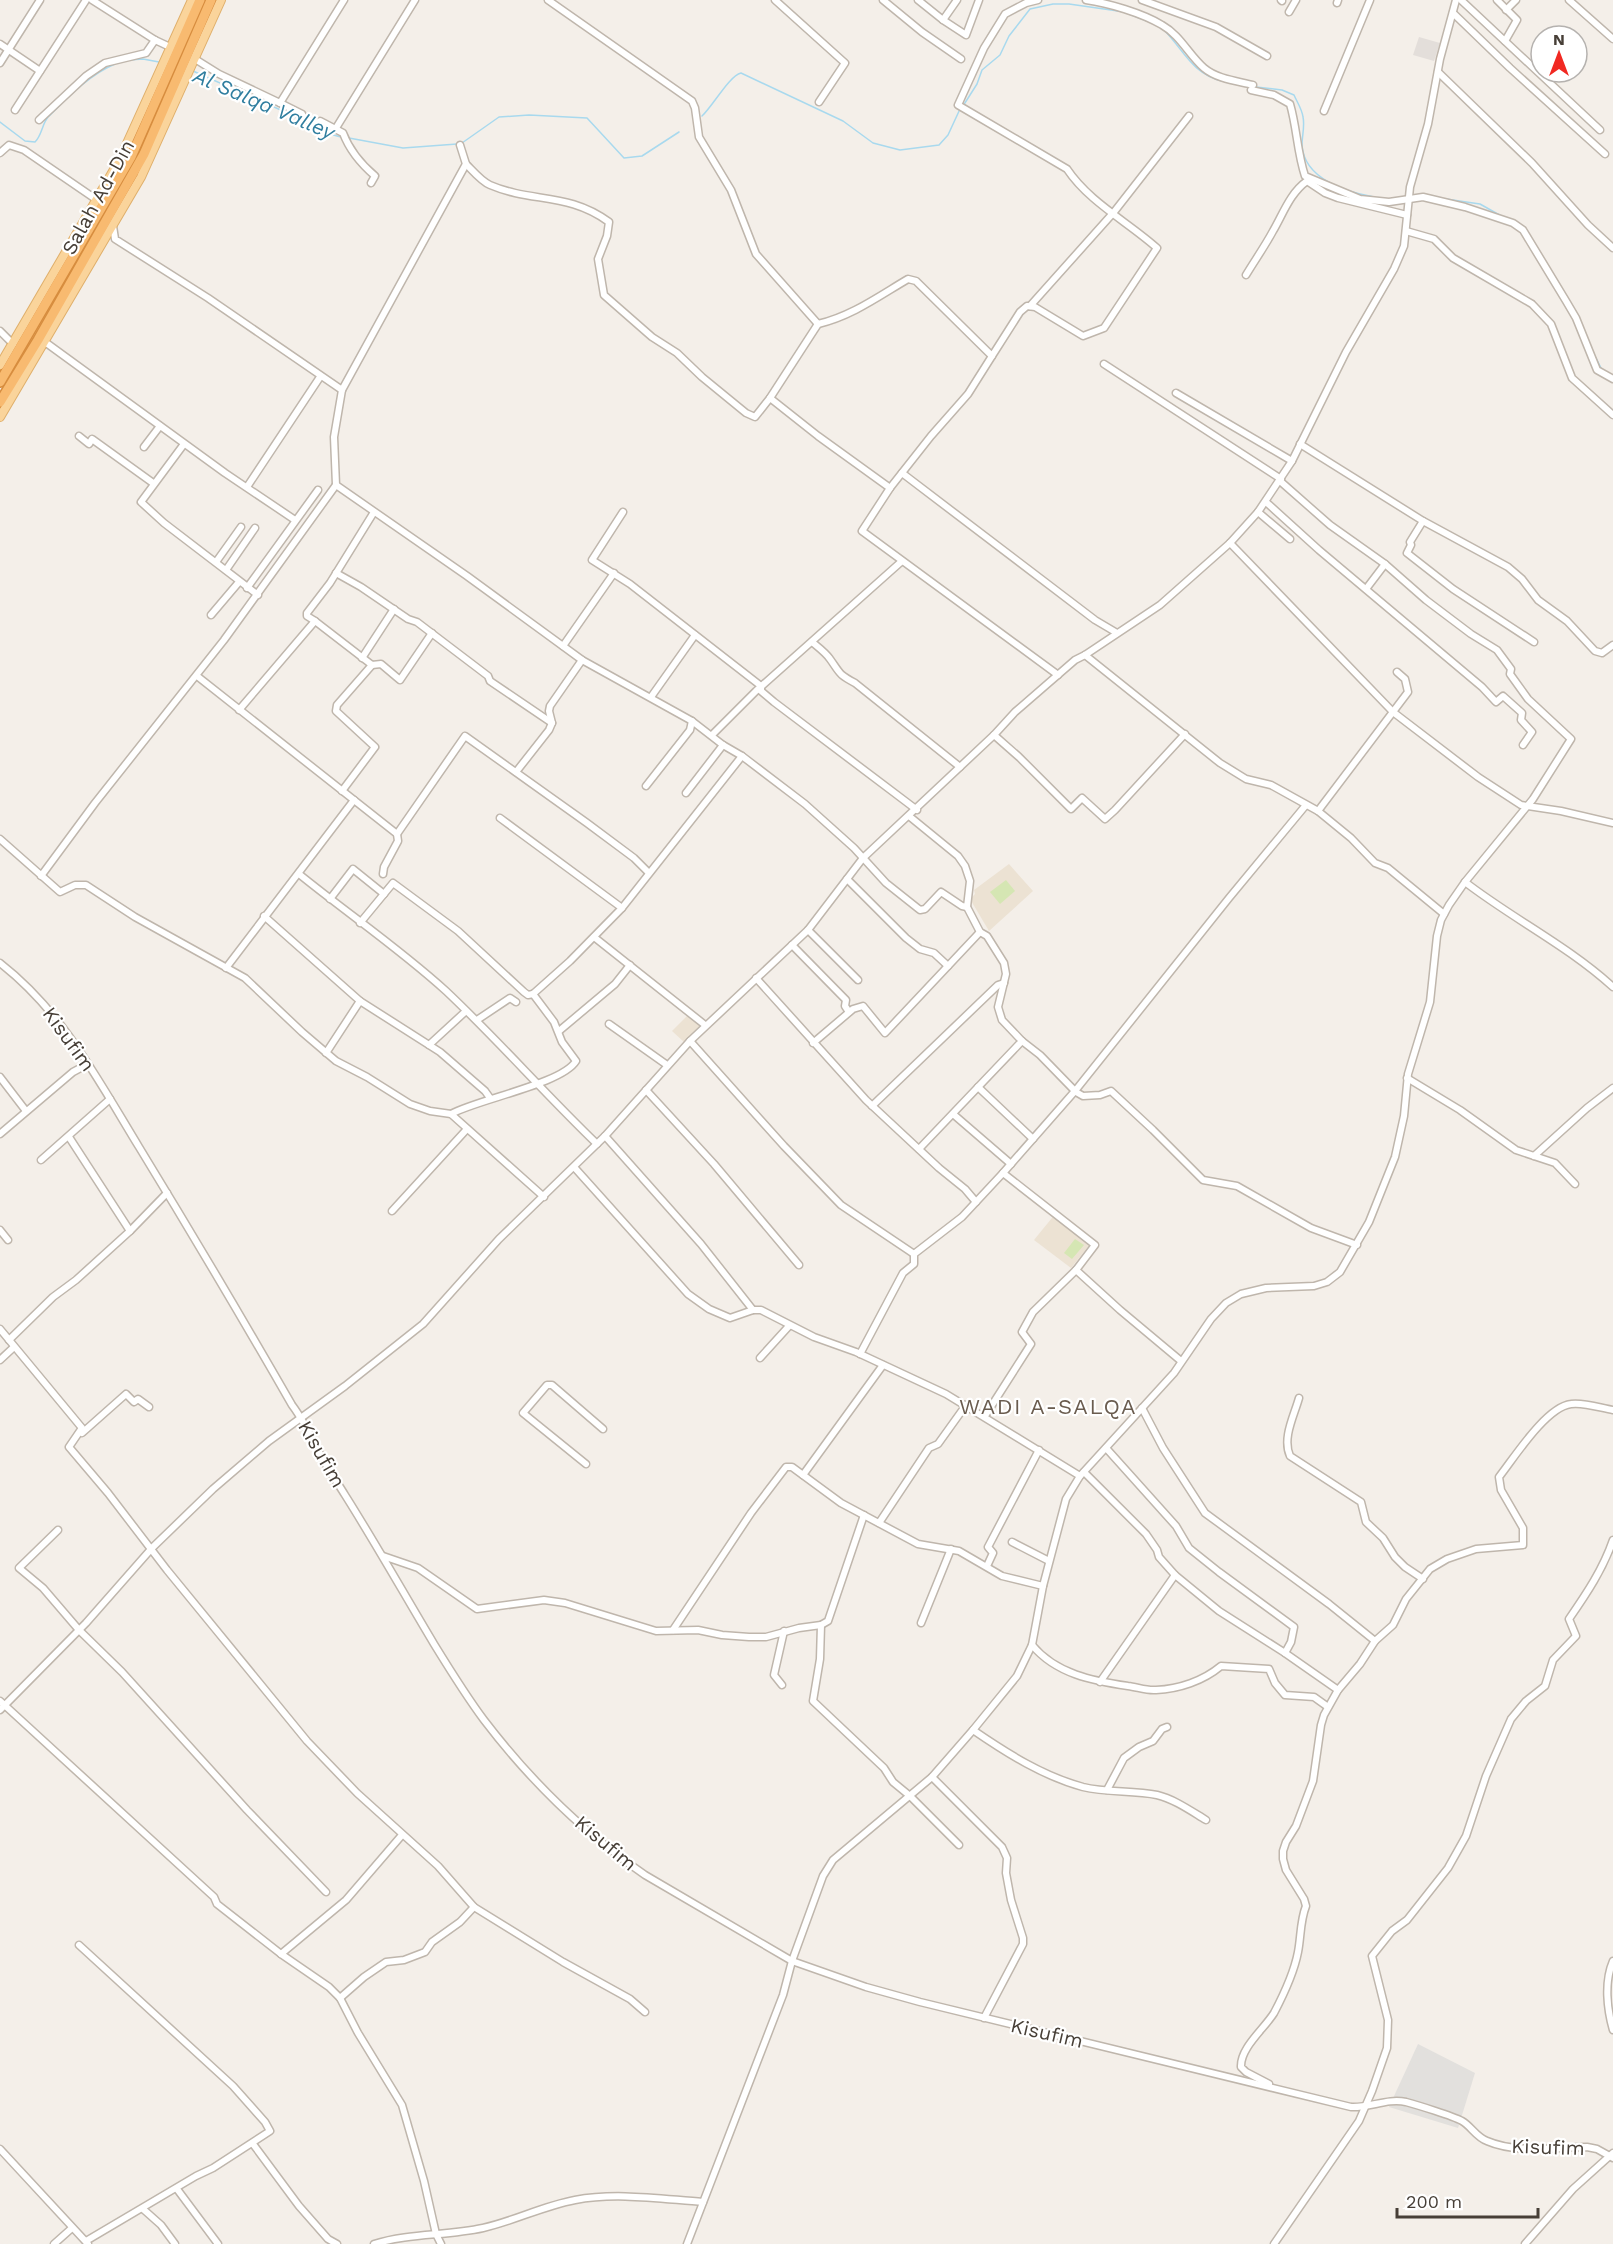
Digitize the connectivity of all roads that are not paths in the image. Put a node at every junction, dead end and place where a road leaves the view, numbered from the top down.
1 (40, 0) edge
2 (86, 0) edge
3 (92, 0) edge
4 (192, 0) edge
5 (221, 0) edge
6 (344, 0) edge
7 (415, 0) edge
8 (548, 0) edge
9 (775, 0) edge
10 (883, 0) edge
11 (918, 0) edge
12 (957, 0) edge
13 (979, 0) edge
14 (1038, 0) edge
15 (1086, 0) edge
16 (1142, 0) edge
17 (1296, 0) edge
18 (1371, 0) edge
19 (1456, 0) edge
20 (1461, 0) edge
21 (1497, 0) edge
22 (1516, 0) edge
23 (1569, 0) edge
24 (207, 1) edge
25 (1506, 10) junction
26 (1288, 12) dead end
27 (1453, 13) junction
28 (943, 20) junction
29 (1613, 39) edge
30 (155, 40) junction
31 (1505, 41) junction
32 (0, 44) edge
33 (9, 50) junction
34 (179, 52) junction
35 (1267, 56) dead end
36 (961, 59) dead end
37 (0, 63) edge
38 (40, 71) junction
39 (164, 71) junction
40 (1438, 72) junction
41 (181, 78) junction
42 (280, 102) junction
43 (819, 102) dead end
44 (15, 111) dead end
45 (1324, 111) dead end
46 (1189, 116) dead end
47 (39, 120) dead end
48 (336, 128) junction
49 (1600, 130) dead end
50 (460, 146) dead end
51 (0, 153) edge
52 (1605, 154) dead end
53 (466, 164) junction
54 (371, 183) dead end
55 (1409, 199) junction
56 (97, 200) junction
57 (1114, 212) junction
58 (1407, 215) junction
59 (113, 226) junction
60 (1406, 231) junction
61 (115, 239) junction
62 (101, 246) junction
63 (1613, 248) edge
64 (1246, 275) dead end
65 (1030, 306) junction
66 (818, 324) junction
67 (0, 332) edge
68 (45, 342) junction
69 (13, 344) junction
70 (992, 356) junction
71 (1104, 364) dead end
72 (0, 365) edge
73 (320, 377) junction
74 (1613, 379) edge
75 (0, 382) edge
76 (342, 390) junction
77 (1176, 393) dead end
78 (770, 398) junction
79 (0, 402) edge
80 (1613, 415) edge
81 (0, 417) edge
82 (160, 426) junction
83 (79, 436) dead end
84 (184, 444) junction
85 (1300, 444) junction
86 (144, 447) dead end
87 (1292, 461) junction
88 (902, 474) junction
89 (1281, 480) junction
90 (153, 483) junction
91 (336, 485) junction
92 (247, 487) junction
93 (891, 488) junction
94 (318, 490) dead end
95 (1266, 502) junction
96 (374, 512) junction
97 (623, 512) dead end
98 (1258, 513) junction
99 (295, 520) junction
100 (1423, 521) junction
101 (241, 528) dead end
102 (255, 528) dead end
103 (1290, 539) dead end
104 (1230, 543) junction
105 (902, 561) junction
106 (216, 562) junction
107 (1385, 564) junction
108 (226, 570) junction
109 (336, 573) junction
110 (614, 573) junction
111 (239, 582) junction
112 (247, 588) junction
113 (1366, 589) junction
114 (258, 595) junction
115 (394, 609) junction
116 (211, 615) dead end
117 (315, 621) junction
118 (432, 633) junction
119 (1117, 633) junction
120 (695, 635) junction
121 (812, 642) junction
122 (1534, 642) dead end
123 (1613, 645) edge
124 (563, 646) junction
125 (1085, 655) junction
126 (363, 658) junction
127 (582, 660) junction
128 (372, 665) junction
129 (1397, 672) dead end
130 (1058, 675) junction
131 (197, 676) junction
132 (761, 686) junction
133 (651, 697) junction
134 (239, 710) junction
135 (1393, 712) junction
136 (692, 721) junction
137 (552, 723) junction
138 (1185, 734) junction
139 (712, 735) junction
140 (994, 735) junction
141 (1523, 745) dead end
142 (723, 746) junction
143 (742, 756) junction
144 (960, 767) junction
145 (516, 772) junction
146 (646, 786) dead end
147 (342, 791) junction
148 (686, 793) dead end
149 (354, 800) junction
150 (1306, 805) junction
151 (1528, 806) junction
152 (917, 810) junction
153 (1318, 811) junction
154 (909, 816) junction
155 (500, 818) dead end
156 (1613, 823) edge
157 (397, 834) junction
158 (0, 839) edge
159 (863, 858) junction
160 (649, 873) junction
161 (299, 874) junction
162 (383, 874) dead end
163 (42, 876) junction
164 (848, 879) junction
165 (1465, 882) junction
166 (384, 894) junction
167 (330, 899) junction
168 (968, 907) junction
169 (622, 908) junction
170 (1444, 914) junction
171 (264, 916) junction
172 (360, 923) junction
173 (808, 930) junction
174 (980, 932) junction
175 (594, 937) junction
176 (792, 945) junction
177 (0, 963) edge
178 (630, 965) junction
179 (948, 966) junction
180 (226, 968) junction
181 (756, 978) junction
182 (858, 980) dead end
183 (1004, 983) junction
184 (1613, 987) edge
185 (533, 994) junction
186 (360, 1001) junction
187 (516, 1002) dead end
188 (466, 1011) junction
189 (849, 1012) junction
190 (477, 1020) junction
191 (609, 1024) dead end
192 (705, 1026) junction
193 (559, 1031) junction
194 (690, 1041) junction
195 (1022, 1041) junction
196 (813, 1043) junction
197 (429, 1045) junction
198 (326, 1053) junction
199 (88, 1064) junction
200 (668, 1065) junction
201 (0, 1077) edge
202 (1407, 1078) junction
203 (537, 1083) junction
204 (978, 1087) junction
205 (1613, 1088) edge
206 (646, 1090) junction
207 (1075, 1091) junction
208 (490, 1098) junction
209 (110, 1099) junction
210 (872, 1106) junction
211 (26, 1111) junction
212 (451, 1114) junction
213 (953, 1114) junction
214 (467, 1128) junction
215 (0, 1134) edge
216 (605, 1136) junction
217 (69, 1137) junction
218 (1033, 1139) junction
219 (597, 1144) junction
220 (919, 1149) junction
221 (1534, 1156) junction
222 (41, 1160) dead end
223 (1011, 1164) junction
224 (574, 1167) junction
225 (1003, 1173) junction
226 (1575, 1184) dead end
227 (167, 1193) junction
228 (544, 1197) junction
229 (976, 1202) junction
230 (392, 1211) dead end
231 (0, 1230) edge
232 (130, 1232) junction
233 (8, 1239) dead end
234 (1357, 1245) junction
235 (914, 1254) junction
236 (799, 1264) dead end
237 (1076, 1270) junction
238 (753, 1310) junction
239 (789, 1326) junction
240 (0, 1329) edge
241 (9, 1340) junction
242 (14, 1347) junction
243 (860, 1354) junction
244 (760, 1359) dead end
245 (0, 1360) edge
246 (1181, 1360) junction
247 (883, 1365) junction
248 (1299, 1398) dead end
249 (966, 1405) junction
250 (149, 1407) dead end
251 (1142, 1407) junction
252 (1613, 1410) edge
253 (985, 1416) junction
254 (302, 1418) junction
255 (603, 1429) dead end
256 (75, 1440) junction
257 (1106, 1448) junction
258 (1039, 1450) junction
259 (586, 1464) dead end
260 (1082, 1474) junction
261 (803, 1475) junction
262 (864, 1515) junction
263 (879, 1524) junction
264 (58, 1530) dead end
265 (1613, 1540) edge
266 (1012, 1542) dead end
267 (152, 1548) junction
268 (951, 1549) junction
269 (383, 1556) junction
270 (1049, 1561) junction
271 (987, 1566) junction
272 (1174, 1575) junction
273 (1422, 1579) junction
274 (1043, 1586) junction
275 (921, 1623) dead end
276 (821, 1625) junction
277 (79, 1630) junction
278 (673, 1630) junction
279 (784, 1631) junction
280 (1375, 1641) junction
281 (1032, 1645) junction
282 (1285, 1653) junction
283 (1100, 1682) junction
284 (782, 1685) dead end
285 (1338, 1690) junction
286 (1, 1705) edge
287 (1328, 1707) junction
288 (1167, 1727) dead end
289 (974, 1730) junction
290 (932, 1777) junction
291 (1107, 1790) junction
292 (910, 1796) junction
293 (1206, 1820) dead end
294 (402, 1835) junction
295 (959, 1845) dead end
296 (326, 1892) dead end
297 (474, 1907) junction
298 (79, 1945) dead end
299 (281, 1954) junction
300 (792, 1960) junction
301 (1613, 1961) edge
302 (340, 1998) junction
303 (645, 2012) dead end
304 (984, 2018) junction
305 (1613, 2030) edge
306 (1275, 2088) junction
307 (1366, 2106) junction
308 (253, 2144) junction
309 (0, 2149) edge
310 (1612, 2156) edge
311 (177, 2189) junction
312 (703, 2202) junction
313 (143, 2209) junction
314 (72, 2228) junction
315 (436, 2234) junction
316 (87, 2243) edge
317 (54, 2244) edge
318 (175, 2244) edge
319 (218, 2244) edge
320 (337, 2244) edge
321 (374, 2244) edge
322 (441, 2244) edge
323 (687, 2244) edge
324 (1274, 2244) edge
325 (1526, 2244) edge

1 - 33 street
2 - 38 street
3 - 30 street
4 - 34 main road
5 - 34 main road
6 - 42 street
7 - 48 street
8 - 66 street
9 - 43 street
10 - 36 street
11 - 28 street
12 - 28 street
13 - 28 street
14 - 57 street
15 - 55 street
16 - 35 street
17 - 26 street
18 - 45 street
19 - 27 street
20 - 31 street
21 - 25 street
22 - 25 street
23 - 29 street
24 - 34 highway, Salah Ad-Din
25 - 31 street
27 - 40 street
27 - 52 street
30 - 34 street
30 - 47 street
31 - 49 street
32 - 33 street
33 - 37 street
33 - 38 street
34 - 39 highway, Salah Ad-Din
34 - 41 highway, Salah Ad-Din
34 - 42 street
38 - 44 street
39 - 56 main road
39 - 75 highway, Salah Ad-Din
40 - 55 street
40 - 63 street
41 - 59 main road
41 - 79 highway, Salah Ad-Din
42 - 48 street
46 - 57 street
48 - 54 street
50 - 53 street
51 - 56 street
53 - 76 street
53 - 78 street
55 - 58 street
55 - 74 street
56 - 69 main road
57 - 65 street
57 - 65 street
58 - 60 street
58 - 64 street
59 - 61 street
59 - 62 main road
60 - 80 street
60 - 85 street
61 - 62 street
61 - 73 street
62 - 68 main road
65 - 70 street
66 - 70 street
66 - 78 street
67 - 69 street
68 - 81 main road
68 - 82 street
69 - 72 main road
70 - 88 street
71 - 89 street
73 - 76 street
73 - 92 street
76 - 91 street
77 - 87 street
78 - 93 street
82 - 84 street
82 - 86 street
83 - 90 street
84 - 90 street
84 - 92 street
85 - 87 street
85 - 100 street
87 - 89 street
88 - 93 street
88 - 119 street
89 - 95 street
89 - 107 street
90 - 106 street
91 - 96 street
91 - 114 street
92 - 99 street
93 - 105 street
94 - 99 street
95 - 98 street
95 - 113 street
96 - 109 street
96 - 124 street
97 - 110 street
98 - 103 street
98 - 104 street
99 - 112 street
100 - 122 street
100 - 123 street
101 - 106 street
102 - 108 street
104 - 119 street
104 - 135 street
105 - 121 street
105 - 130 street
106 - 108 street
107 - 113 street
107 - 151 street
108 - 111 street
109 - 115 street
109 - 117 street
110 - 120 street
110 - 124 street
111 - 112 street
111 - 116 street
112 - 114 street
113 - 141 street
114 - 131 street
115 - 118 street
115 - 126 street
117 - 126 street
117 - 134 street
118 - 128 street
118 - 137 street
119 - 125 street
120 - 132 street
120 - 133 street
121 - 132 street
121 - 144 street
124 - 127 street
125 - 130 street
125 - 138 street
126 - 128 street
127 - 133 street
127 - 137 street
128 - 147 street
129 - 135 street
130 - 140 street
131 - 134 street
131 - 163 street
132 - 139 street
132 - 152 street
133 - 136 street
134 - 147 street
135 - 151 street
135 - 153 street
136 - 139 street
136 - 146 street
137 - 145 street
138 - 140 street
138 - 150 street
139 - 142 street
140 - 144 street
142 - 143 street
142 - 148 street
143 - 159 street
143 - 160 street
144 - 152 street
145 - 157 street
145 - 160 street
147 - 149 street
149 - 157 street
149 - 161 street
150 - 153 street
150 - 207 street
151 - 156 street
151 - 165 street
152 - 154 street
153 - 170 street
154 - 159 street
154 - 168 street
155 - 169 street
157 - 162 street
158 - 163 street
159 - 164 street
159 - 168 street
160 - 169 street
161 - 167 street
161 - 171 street
163 - 180 street
164 - 173 street
164 - 179 street
165 - 170 street
165 - 184 street
166 - 167 street
166 - 172 street
166 - 185 street
167 - 172 street
168 - 174 street
169 - 175 street
170 - 202 street
171 - 180 street
171 - 186 street
172 - 188 street
173 - 176 street
173 - 182 street
174 - 179 street
174 - 183 street
175 - 178 street
175 - 185 street
176 - 181 street
176 - 189 street
177 - 199 street, Kisufim
178 - 192 street
178 - 193 street
179 - 189 street
180 - 198 street
181 - 192 street
181 - 196 street
183 - 195 street
183 - 210 street
185 - 193 street
186 - 197 street
186 - 198 street
187 - 190 street
188 - 190 street
188 - 197 street
189 - 196 street
190 - 203 street
191 - 200 street
192 - 194 street
193 - 203 street
194 - 200 street
194 - 235 street
195 - 204 street
195 - 207 street
196 - 210 street
197 - 208 street
198 - 212 street
199 - 209 street, Kisufim
199 - 211 street
200 - 206 street
201 - 211 street
202 - 221 street
202 - 234 street
203 - 208 street
203 - 219 street
204 - 213 street
204 - 218 street
205 - 221 street
206 - 216 street
206 - 236 street
207 - 218 street
207 - 234 street
208 - 212 street
209 - 217 street
209 - 227 street, Kisufim
210 - 220 street
211 - 215 street
212 - 214 street
213 - 220 street
213 - 223 street
214 - 228 street
214 - 230 street
216 - 219 street
216 - 238 street
217 - 222 street
217 - 232 street
218 - 223 street
219 - 224 street
220 - 229 street
221 - 226 street
223 - 225 street
224 - 228 street
224 - 238 street
225 - 229 street
225 - 237 street
227 - 232 street
227 - 254 street, Kisufim
228 - 254 street
229 - 235 street
231 - 233 street
232 - 241 street
234 - 246 street
235 - 243 street
237 - 246 street
237 - 253 street
238 - 239 street
239 - 243 street
239 - 244 street
240 - 241 street
241 - 242 street
242 - 245 street
242 - 256 street
243 - 247 street
246 - 251 street
247 - 249 street
247 - 261 street
248 - 273 street
249 - 253 street
249 - 263 street
250 - 256 street
251 - 257 street
251 - 280 street
252 - 273 street
253 - 258 street
254 - 267 street
254 - 269 street, Kisufim
255 - 259 street
256 - 267 street
257 - 260 street
257 - 282 street
258 - 260 street
258 - 271 street
260 - 270 street
260 - 272 street
261 - 262 street
261 - 278 street
262 - 263 street
262 - 276 street
263 - 268 street
264 - 277 street
265 - 307 street
266 - 270 street
267 - 277 street
267 - 294 street
268 - 271 street
268 - 275 street
269 - 278 street
269 - 300 street, Kisufim
270 - 274 street
271 - 274 street
272 - 282 street
272 - 283 street
273 - 280 street
274 - 281 street
276 - 279 street
276 - 292 street
277 - 286 street
277 - 296 street
278 - 279 street
279 - 284 street
280 - 285 street
281 - 283 street
281 - 289 street
282 - 285 street
283 - 287 street
285 - 287 street
286 - 299 street
287 - 306 street
288 - 291 street
289 - 290 street
289 - 291 street
290 - 292 street
290 - 304 street
291 - 293 street
292 - 295 street
292 - 300 street
294 - 297 street
294 - 299 street
297 - 302 street
297 - 303 street
298 - 308 street
299 - 302 street
300 - 304 street, Kisufim
300 - 312 street
301 - 305 street
302 - 315 street
304 - 306 street, Kisufim
306 - 307 street, Kisufim
307 - 310 street, Kisufim
307 - 324 street
308 - 311 street
308 - 320 street
309 - 314 street
310 - 325 street
311 - 313 street
311 - 319 street
312 - 315 street
312 - 323 street
313 - 316 street
313 - 318 street
314 - 316 street
314 - 317 street
315 - 321 street
315 - 322 street

